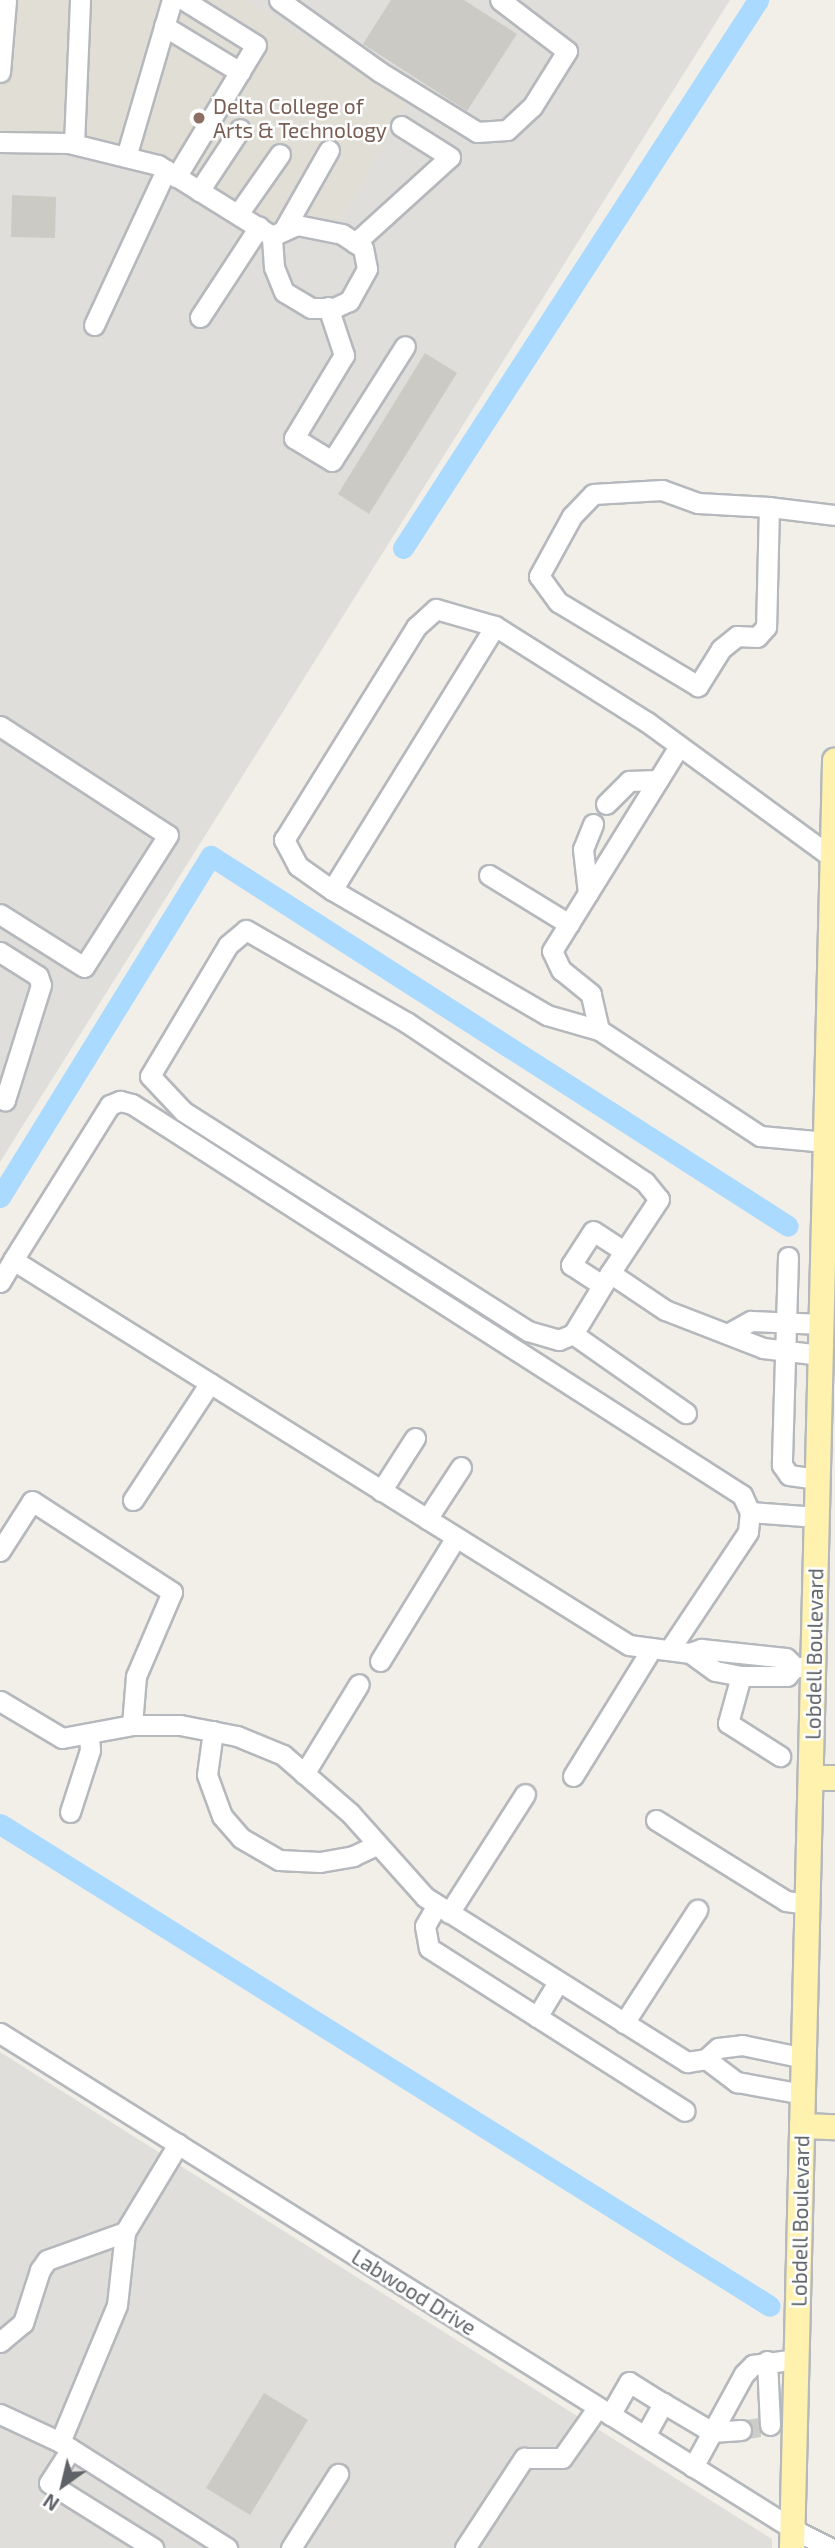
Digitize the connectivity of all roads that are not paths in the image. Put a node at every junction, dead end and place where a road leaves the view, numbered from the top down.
1 (6, 0) edge
2 (80, 0) edge
3 (172, 0) edge
4 (184, 0) edge
5 (279, 0) edge
6 (500, 0) edge
7 (164, 26) junction
8 (0, 72) edge
9 (240, 72) junction
10 (401, 126) dead end
11 (240, 130) dead end
12 (0, 142) edge
13 (74, 144) junction
14 (329, 150) dead end
15 (280, 154) dead end
16 (126, 157) junction
17 (171, 174) junction
18 (199, 191) junction
19 (238, 214) junction
20 (271, 231) junction
21 (355, 243) junction
22 (328, 307) junction
23 (200, 317) dead end
24 (94, 325) dead end
25 (405, 346) dead end
26 (769, 507) junction
27 (835, 515) edge
28 (495, 626) junction
29 (0, 726) edge
30 (679, 746) junction
31 (835, 761) edge
32 (658, 780) junction
33 (606, 804) dead end
34 (593, 824) dead end
35 (834, 858) edge
36 (489, 875) dead end
37 (332, 890) junction
38 (589, 893) junction
39 (0, 914) edge
40 (569, 925) junction
41 (0, 952) edge
42 (599, 1030) junction
43 (0, 1098) edge
44 (826, 1142) junction
45 (624, 1251) junction
46 (788, 1257) dead end
47 (13, 1260) junction
48 (606, 1279) junction
49 (0, 1282) edge
50 (785, 1321) junction
51 (821, 1324) junction
52 (573, 1334) junction
53 (729, 1334) junction
54 (785, 1351) junction
55 (821, 1356) junction
56 (210, 1383) junction
57 (686, 1413) dead end
58 (415, 1438) dead end
59 (461, 1467) dead end
60 (818, 1479) junction
61 (381, 1491) junction
62 (133, 1500) dead end
63 (750, 1512) junction
64 (817, 1517) junction
65 (427, 1519) junction
66 (456, 1537) junction
67 (0, 1550) edge
68 (661, 1649) junction
69 (730, 1652) junction
70 (690, 1653) junction
71 (380, 1661) dead end
72 (804, 1667) junction
73 (747, 1671) junction
74 (359, 1684) dead end
75 (0, 1701) edge
76 (132, 1725) junction
77 (213, 1731) junction
78 (89, 1734) junction
79 (780, 1756) dead end
80 (304, 1774) junction
81 (573, 1776) dead end
82 (823, 1778) edge
83 (525, 1794) dead end
84 (70, 1812) dead end
85 (656, 1820) dead end
86 (377, 1845) junction
87 (808, 1904) junction
88 (443, 1909) junction
89 (696, 1910) dead end
90 (558, 1982) junction
91 (537, 2017) junction
92 (624, 2023) junction
93 (0, 2033) edge
94 (804, 2058) junction
95 (706, 2059) junction
96 (803, 2094) junction
97 (685, 2111) dead end
98 (802, 2126) junction
99 (835, 2127) edge
100 (178, 2144) junction
101 (125, 2232) junction
102 (0, 2342) edge
103 (797, 2359) junction
104 (767, 2361) junction
105 (663, 2403) junction
106 (604, 2411) junction
107 (0, 2414) edge
108 (795, 2424) junction
109 (741, 2430) tunnel mouth
110 (712, 2432) junction
111 (645, 2436) junction
112 (65, 2445) junction
113 (694, 2467) junction
114 (338, 2474) dead end
115 (792, 2539) edge
116 (153, 2548) edge
117 (228, 2548) edge
118 (291, 2548) edge
119 (465, 2548) edge
120 (830, 2548) edge

1 - 8 street
2 - 13 street
3 - 7 street
4 - 9 street
5 - 6 street
7 - 9 street
7 - 16 street
9 - 17 street
10 - 21 street
11 - 18 street
12 - 13 street
13 - 16 street
14 - 20 street
15 - 19 street
16 - 17 street
17 - 18 street
17 - 24 street
18 - 19 street
19 - 20 street
20 - 21 street
20 - 22 street
20 - 23 street
21 - 22 street
22 - 25 street
26 - 26 street
26 - 27 street
28 - 30 street
28 - 37 street
28 - 37 street
29 - 39 street
30 - 32 street
30 - 35 street
31 - 35 main road, Lobdell Boulevard
32 - 33 street
32 - 38 street
34 - 38 street
35 - 44 main road, Lobdell Boulevard
36 - 40 street
37 - 42 street
38 - 40 street
40 - 42 street
41 - 43 street
42 - 44 street
44 - 51 main road, Lobdell Boulevard
45 - 48 street
45 - 48 street
45 - 52 street
46 - 50 street
47 - 49 street
47 - 56 street
47 - 63 street
48 - 52 street
48 - 53 street
50 - 51 street
50 - 53 street
50 - 54 street
51 - 55 main road, Lobdell Boulevard
52 - 57 street
53 - 54 street
54 - 55 street
54 - 60 street
55 - 60 main road, Lobdell Boulevard
56 - 61 street
56 - 62 street
58 - 61 street
59 - 65 street
60 - 64 main road, Lobdell Boulevard
61 - 65 street
63 - 64 street
63 - 68 street
64 - 72 main road, Lobdell Boulevard
65 - 66 street
66 - 68 street
66 - 71 street
67 - 76 street
68 - 70 street
68 - 81 street
69 - 70 street
69 - 73 street
69 - 73 street
70 - 73 street
72 - 73 street
72 - 82 main road, Lobdell Boulevard
73 - 79 street
74 - 80 street
75 - 78 street
76 - 77 street
76 - 78 street
77 - 80 street
77 - 86 street
78 - 84 street
80 - 86 street
82 - 87 main road, Lobdell Boulevard
83 - 88 street
85 - 87 street
86 - 88 street
87 - 94 main road, Lobdell Boulevard
88 - 90 street
88 - 91 street
89 - 92 street
90 - 91 street
90 - 92 street
91 - 97 street
92 - 95 street
93 - 100 street, Labwood Drive
94 - 95 street
94 - 96 main road, Lobdell Boulevard
95 - 96 street
96 - 98 main road, Lobdell Boulevard
98 - 99 main road
98 - 103 main road, Lobdell Boulevard
100 - 101 street
100 - 106 street, Labwood Drive
101 - 102 street
101 - 112 street
103 - 104 street
103 - 108 main road, Lobdell Boulevard
104 - 108 street
104 - 110 street
105 - 106 street
105 - 110 street
105 - 111 street
106 - 111 street, Labwood Drive
106 - 119 street
107 - 112 street
108 - 115 main road, Lobdell Boulevard
109 - 110 street
110 - 113 street
111 - 113 street, Labwood Drive
112 - 116 street
112 - 117 street
113 - 115 street, Labwood Drive
114 - 118 street
115 - 120 street, Labwood Drive

